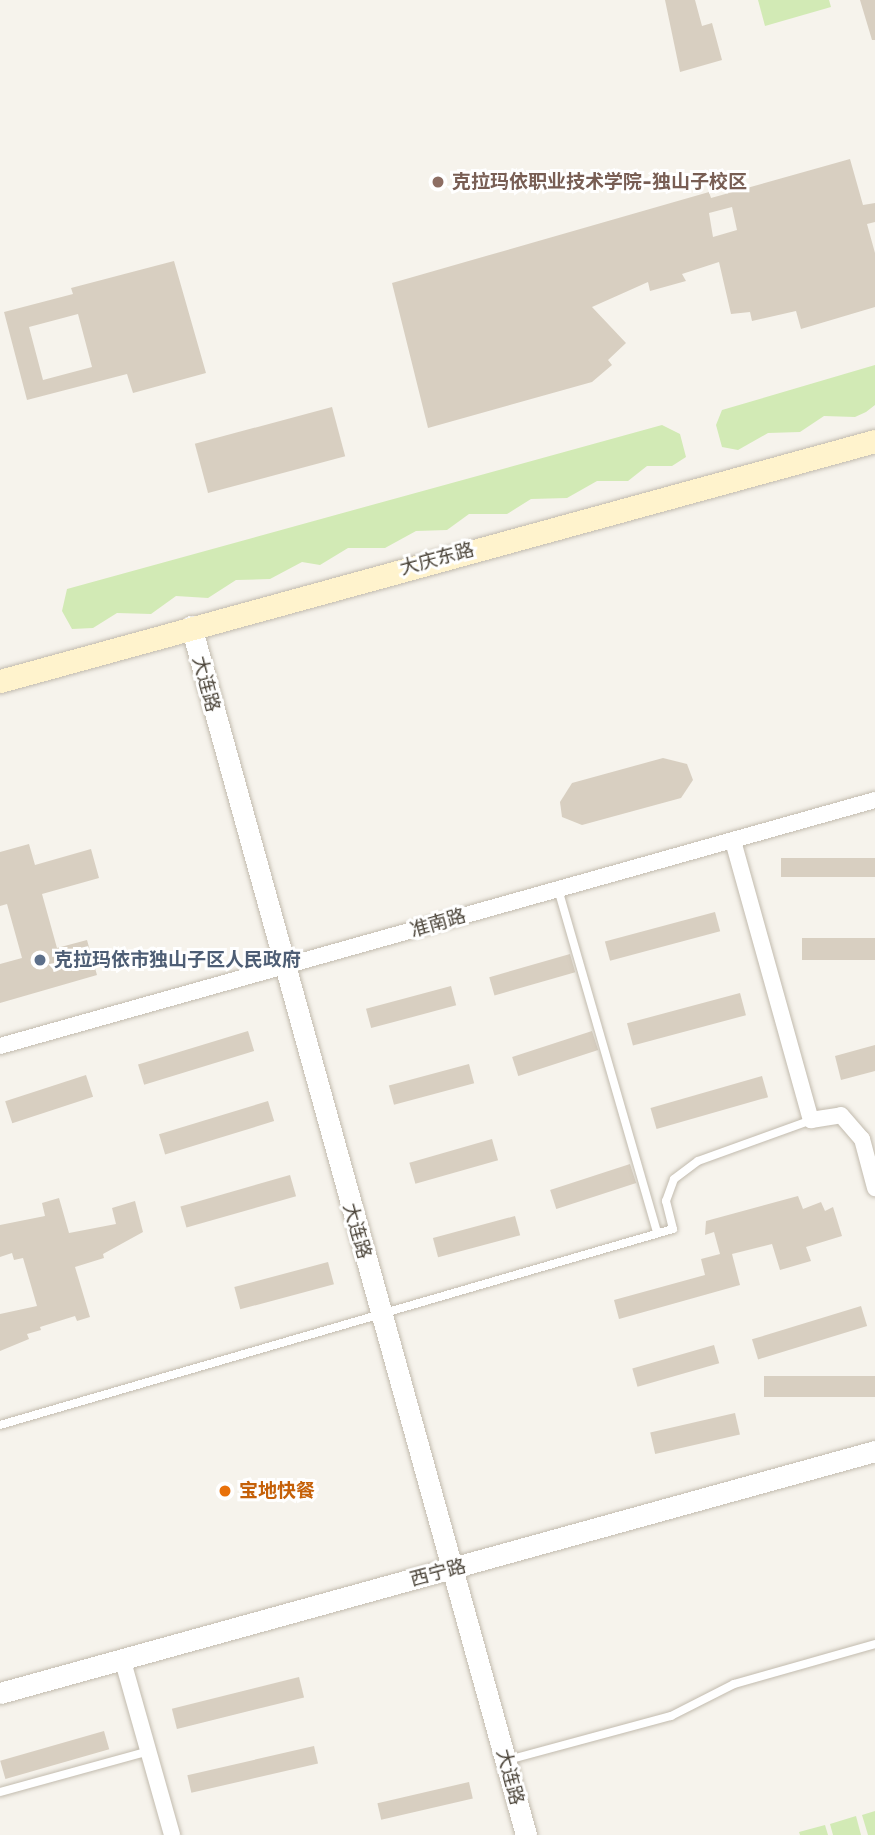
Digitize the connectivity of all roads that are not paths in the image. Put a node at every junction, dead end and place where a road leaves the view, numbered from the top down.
1 (875, 441) edge
2 (191, 626) junction
3 (0, 681) edge
4 (875, 800) edge
5 (733, 841) junction
6 (558, 889) junction
7 (283, 967) junction
8 (0, 1046) edge
9 (811, 1120) junction
10 (875, 1188) edge
11 (657, 1233) junction
12 (381, 1315) junction
13 (0, 1425) edge
14 (875, 1451) edge
15 (453, 1569) junction
16 (875, 1644) edge
17 (122, 1658) junction
18 (0, 1693) edge
19 (149, 1751) junction
20 (505, 1760) junction
21 (0, 1793) edge
22 (172, 1835) edge
23 (526, 1835) edge

1 - 2 main road, 大庆东路
2 - 3 main road, 大庆东路
2 - 7 street, 大连路
4 - 5 street, 准南路
5 - 6 street, 准南路
5 - 9 street
6 - 7 street, 准南路
6 - 11 lane
7 - 8 street, 准南路
7 - 12 street, 大连路
9 - 10 street
9 - 11 lane
11 - 12 lane
12 - 13 lane
12 - 15 street, 大连路
14 - 15 street, 西宁路
15 - 17 street, 西宁路
15 - 20 street, 大连路
16 - 20 lane
17 - 18 street, 西宁路
17 - 19 street
19 - 21 lane
19 - 22 street
20 - 23 street, 大连路

